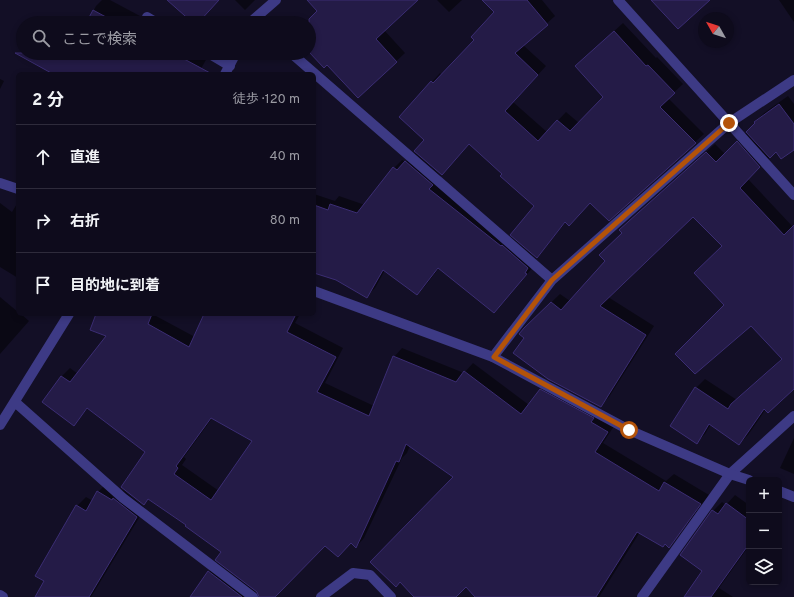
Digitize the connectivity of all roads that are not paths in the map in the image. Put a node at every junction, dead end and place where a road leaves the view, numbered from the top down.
1 (276, 0) edge
2 (618, 0) edge
3 (259, 16) edge
4 (216, 60) edge
5 (232, 60) edge
6 (299, 60) edge
7 (227, 70) edge
8 (313, 72) edge
9 (316, 75) edge
10 (794, 80) edge
11 (729, 123) junction
12 (0, 183) edge
13 (16, 188) edge
14 (794, 195) edge
15 (552, 280) junction
16 (316, 292) edge
17 (68, 316) edge
18 (494, 357) junction
19 (15, 402) junction
20 (794, 416) edge
21 (0, 425) edge
22 (730, 474) junction
23 (746, 479) edge
24 (782, 492) edge
25 (794, 496) edge
26 (0, 595) edge
27 (3, 597) edge
28 (253, 597) edge
29 (321, 597) edge
30 (391, 597) edge
31 (642, 597) edge

1 - 3 street
2 - 11 street
4 - 7 street
5 - 7 street
6 - 8 street
9 - 15 street
10 - 11 street
11 - 14 street
11 - 15 street
12 - 13 street
15 - 18 street
16 - 18 street
17 - 19 street
18 - 22 street
19 - 21 street
19 - 28 street
20 - 22 street
22 - 23 street
22 - 31 street
24 - 25 street
26 - 27 street
29 - 30 street

